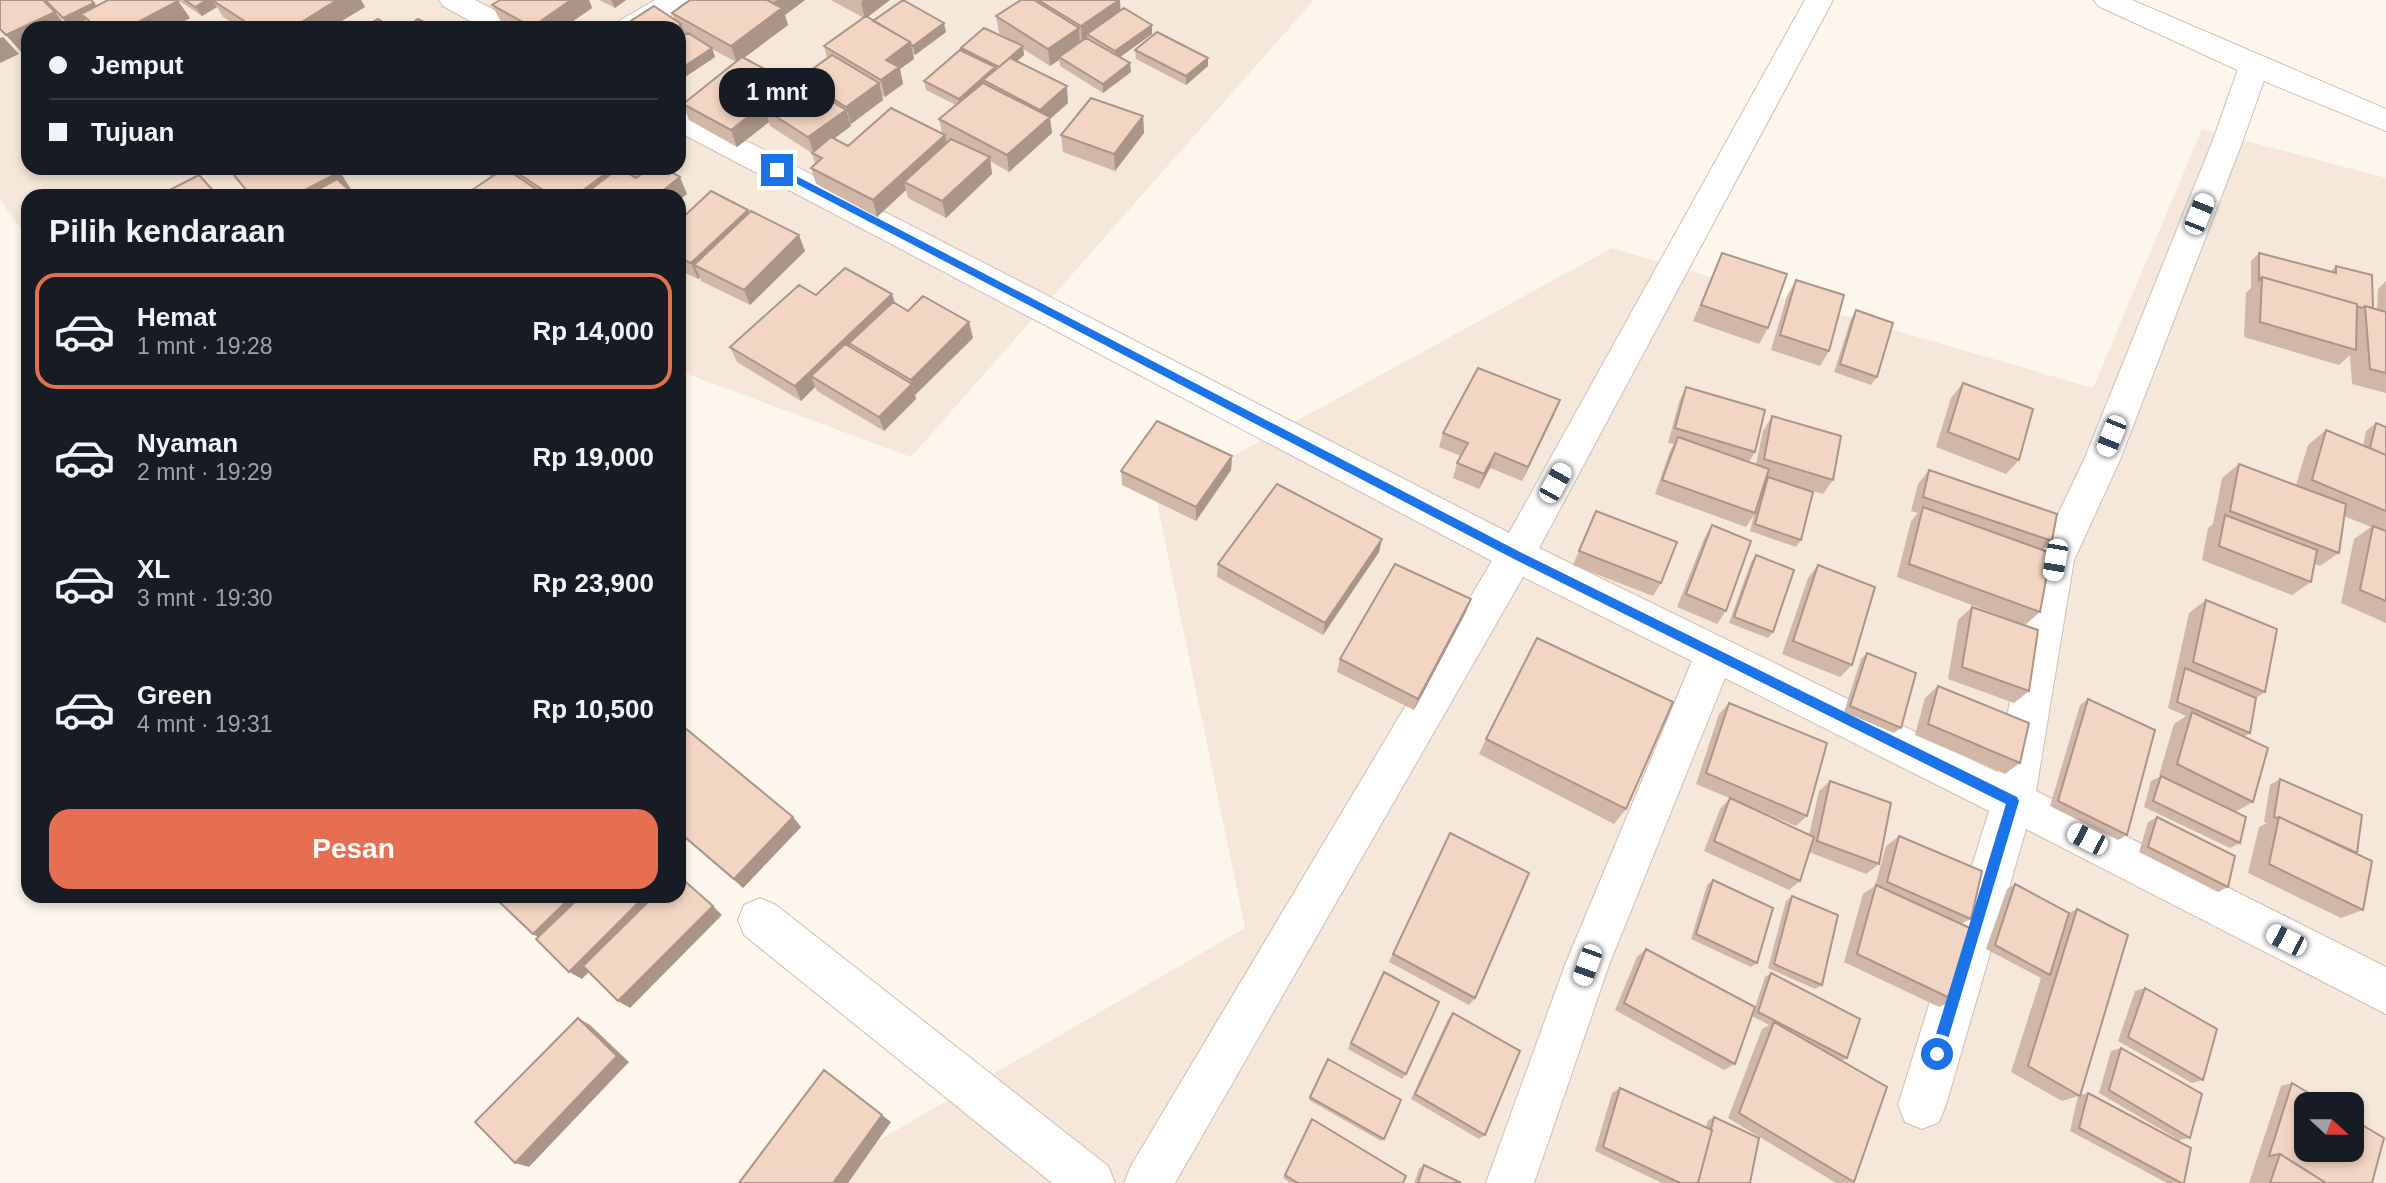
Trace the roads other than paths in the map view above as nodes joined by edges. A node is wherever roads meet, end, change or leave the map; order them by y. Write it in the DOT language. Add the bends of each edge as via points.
graph roads {
  1 [pos="453,0"];
  2 [pos="676,0"];
  3 [pos="1819,0"];
  4 [pos="2108,0"];
  5 [pos="493,21"];
  6 [pos="641,21"];
  7 [pos="2254,66"];
  8 [pos="2386,121"];
  9 [pos="686,123"];
  10 [pos="1516,555"];
  11 [pos="1714,655"];
  12 [pos="2013,801"];
  13 [pos="760,920"];
  14 [pos="2386,991"];
  15 [pos="1922,1105"];
  16 [pos="1091,1183"];
  17 [pos="1148,1183"];
  18 [pos="1510,1183"];
  1 -- 5 [label="street"];
  2 -- 6 [label="street"];
  3 -- 10 [label="street"];
  4 -- 7 [label="street"];
  7 -- 8 [label="street"];
  7 -- 12 [label="street" via="2102,460 2055,560"];
  9 -- 10 [label="street"];
  10 -- 11 [label="street"];
  10 -- 17 [label="street"];
  11 -- 12 [label="street"];
  11 -- 18 [label="street" via="1587,965"];
  12 -- 14 [label="street"];
  12 -- 15 [label="street"];
  13 -- 16 [label="street"];
}
